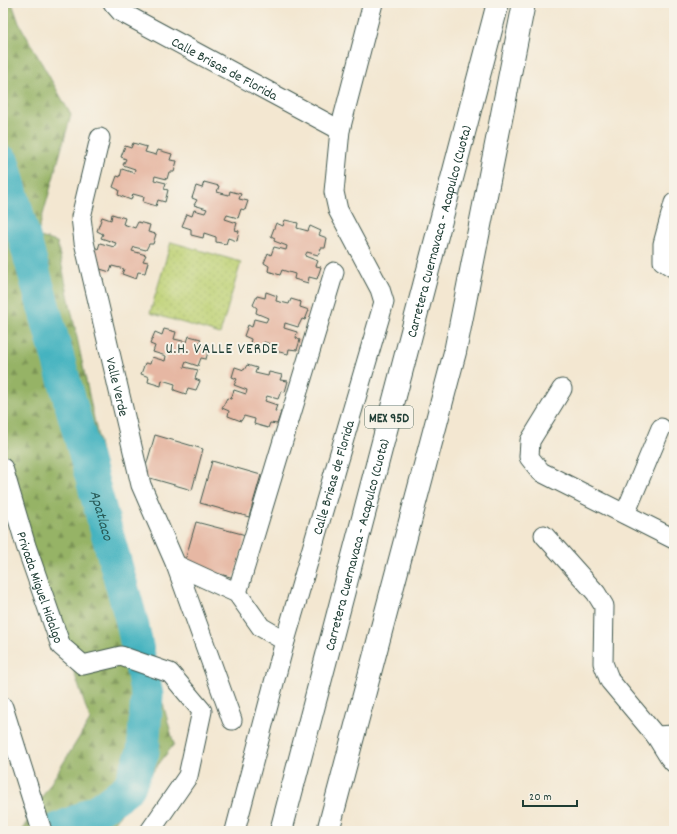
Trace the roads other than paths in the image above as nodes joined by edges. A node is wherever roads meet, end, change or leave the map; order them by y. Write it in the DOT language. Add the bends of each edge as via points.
graph roads {
  1 [pos="114,3"];
  2 [pos="373,3"];
  3 [pos="498,3"];
  4 [pos="524,3"];
  5 [pos="340,130"];
  6 [pos="100,138"];
  7 [pos="674,203"];
  8 [pos="669,265"];
  9 [pos="334,272"];
  10 [pos="562,389"];
  11 [pos="661,428"];
  12 [pos="3,468"];
  13 [pos="625,514"];
  14 [pos="544,535"];
  15 [pos="674,539"];
  16 [pos="176,565"];
  17 [pos="236,593"];
  18 [pos="285,641"];
  19 [pos="3,707"];
  20 [pos="232,720"];
  21 [pos="665,736"];
  22 [pos="674,763"];
  23 [pos="42,831"];
  24 [pos="150,831"];
  25 [pos="235,831"];
  26 [pos="281,831"];
  27 [pos="328,831"];
  1 -- 5 [label="street, Calle Brisas de Florida" via="121,12"];
  2 -- 5 [label="street, Calle Brisas de Florida"];
  3 -- 26 [label="highway, Carretera Cuernavaca - Acapulco (Cuota) / MEX 95D"];
  4 -- 27 [label="highway, MEX 95D" via="455,352"];
  5 -- 18 [label="street, Calle Brisas de Florida" via="334,192 338,210 380,289 384,302"];
  6 -- 16 [label="street, Valle Verde" via="81,217 84,242 141,485"];
  7 -- 8 [label="street" via="663,244"];
  9 -- 17 [label="street"];
  10 -- 13 [label="street" via="530,441 529,457 541,472"];
  11 -- 13 [label="street"];
  12 -- 24 [label="street, Privada Miguel Hidalgo" via="26,546 61,646 83,666 121,656 170,673 202,711 188,776"];
  13 -- 15 [label="street"];
  14 -- 21 [label="street" via="596,593 604,606 603,663 610,681"];
  16 -- 17 [label="street"];
  16 -- 20 [label="street, Valle Verde"];
  17 -- 18 [label="street" via="261,627"];
  18 -- 25 [label="street, Calle Brisas de Florida"];
  19 -- 23 [label="street"];
  21 -- 22 [label="street" via="669,757"];
}
